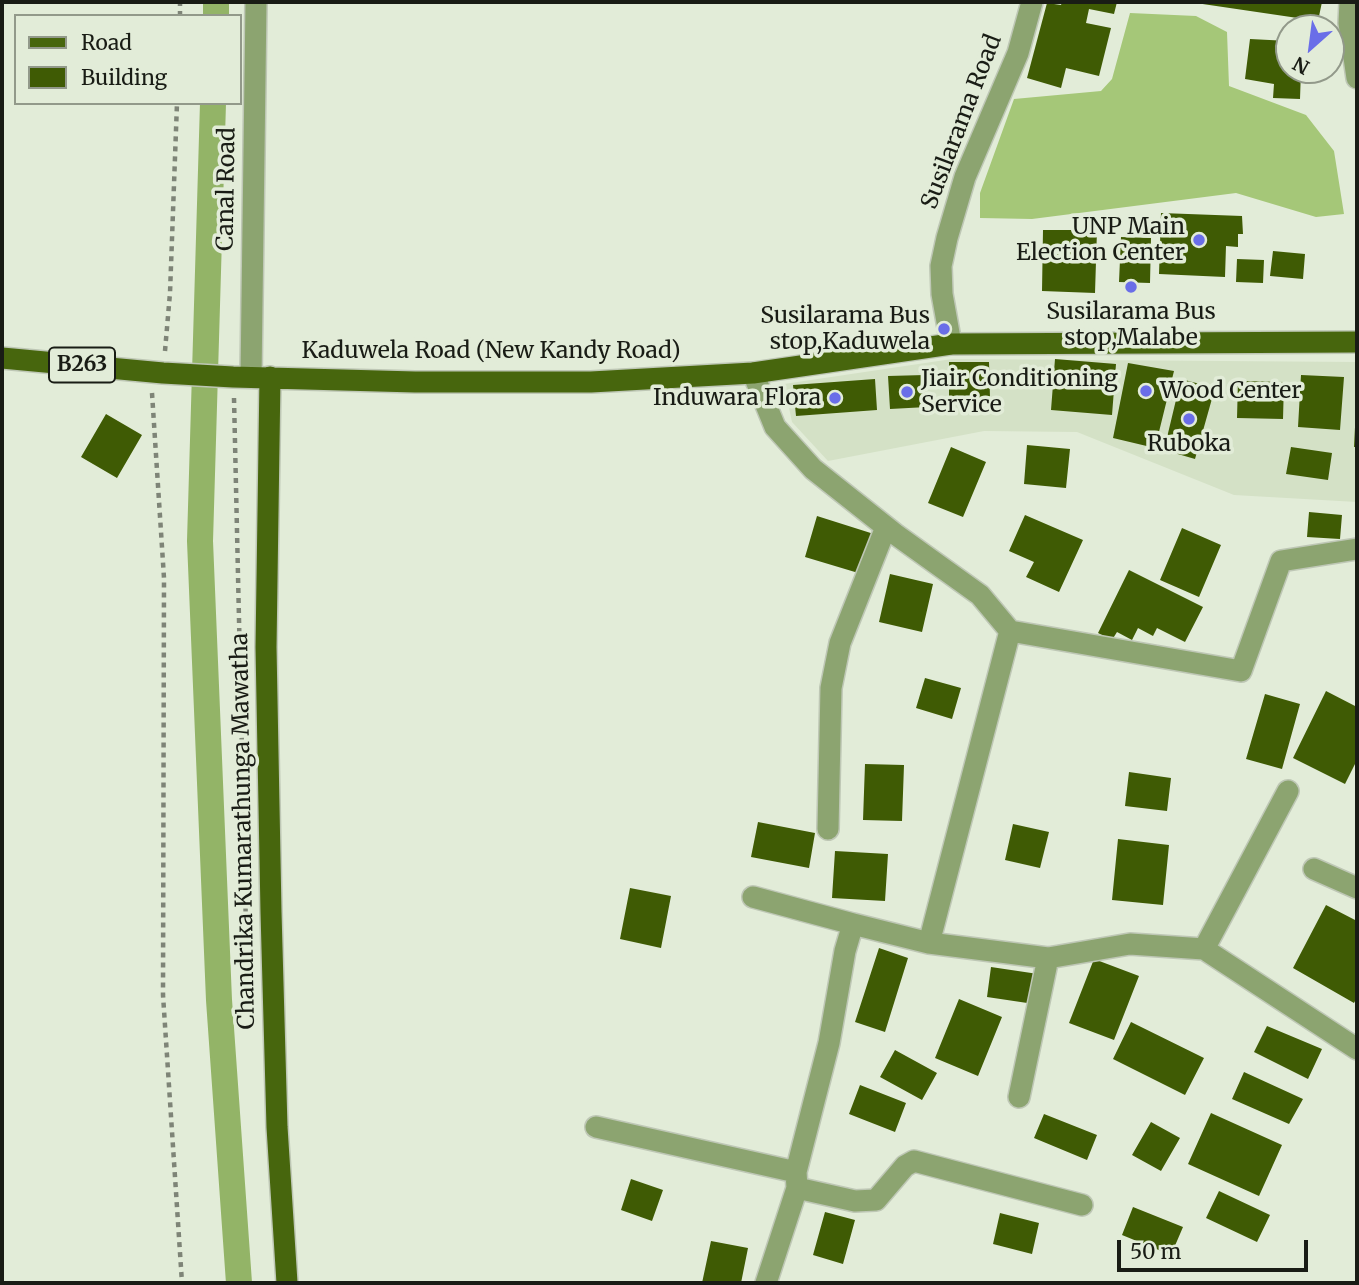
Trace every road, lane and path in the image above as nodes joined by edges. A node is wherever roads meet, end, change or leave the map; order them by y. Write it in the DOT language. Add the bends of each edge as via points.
graph roads {
  1 [pos="256,2"];
  2 [pos="1032,2"];
  3 [pos="1350,2"];
  4 [pos="1357,78"];
  5 [pos="177,105"];
  6 [pos="1357,342"];
  7 [pos="951,344"];
  8 [pos="2,358"];
  9 [pos="157,372"];
  10 [pos="753,373"];
  11 [pos="251,377"];
  12 [pos="886,527"];
  13 [pos="1357,549"];
  14 [pos="1010,631"];
  15 [pos="1289,791"];
  16 [pos="828,829"];
  17 [pos="1314,869"];
  18 [pos="1357,887"];
  19 [pos="754,897"];
  20 [pos="853,924"];
  21 [pos="929,943"];
  22 [pos="1204,949"];
  23 [pos="1048,958"];
  24 [pos="1357,1049"];
  25 [pos="1019,1097"];
  26 [pos="596,1127"];
  27 [pos="796,1180"];
  28 [pos="1082,1205"];
  29 [pos="182,1283"];
  30 [pos="287,1283"];
  31 [pos="766,1283"];
  1 -- 11 [label="street, Canal Road"];
  2 -- 7 [label="street, Susilarama Road" via="1018,53 965,177 947,238 942,294"];
  3 -- 4 [label="street"];
  5 -- 9 [label="path" via="170,293"];
  6 -- 7 [label="main road, Kaduwela Road (New Kandy Road) / B263"];
  7 -- 10 [label="main road, Kaduwela Road (New Kandy Road) / B263"];
  8 -- 9 [label="main road, Kaduwela Road (New Kandy Road) / B263"];
  9 -- 11 [label="main road, Kaduwela Road (New Kandy Road) / B263"];
  9 -- 29 [label="path" via="164,578 163,995"];
  10 -- 11 [label="main road, Kaduwela Road (New Kandy Road) / B263" via="591,382"];
  10 -- 12 [label="street" via="775,427 813,470"];
  11 -- 30 [label="main road, Chandrika Kumarathunga Mawatha" via="267,647 277,1127"];
  12 -- 14 [label="street" via="980,595"];
  12 -- 16 [label="street" via="840,643 831,688"];
  13 -- 14 [label="street" via="1281,561 1241,671"];
  14 -- 21 [label="street"];
  15 -- 22 [label="street"];
  17 -- 18 [label="street"];
  19 -- 20 [label="street"];
  20 -- 21 [label="street"];
  20 -- 27 [label="street"];
  21 -- 23 [label="street"];
  22 -- 23 [label="street" via="1130,944"];
  22 -- 24 [label="street"];
  23 -- 25 [label="street"];
  26 -- 27 [label="street"];
  27 -- 28 [label="street" via="855,1201 876,1200 914,1161"];
  27 -- 31 [label="street"];
}
